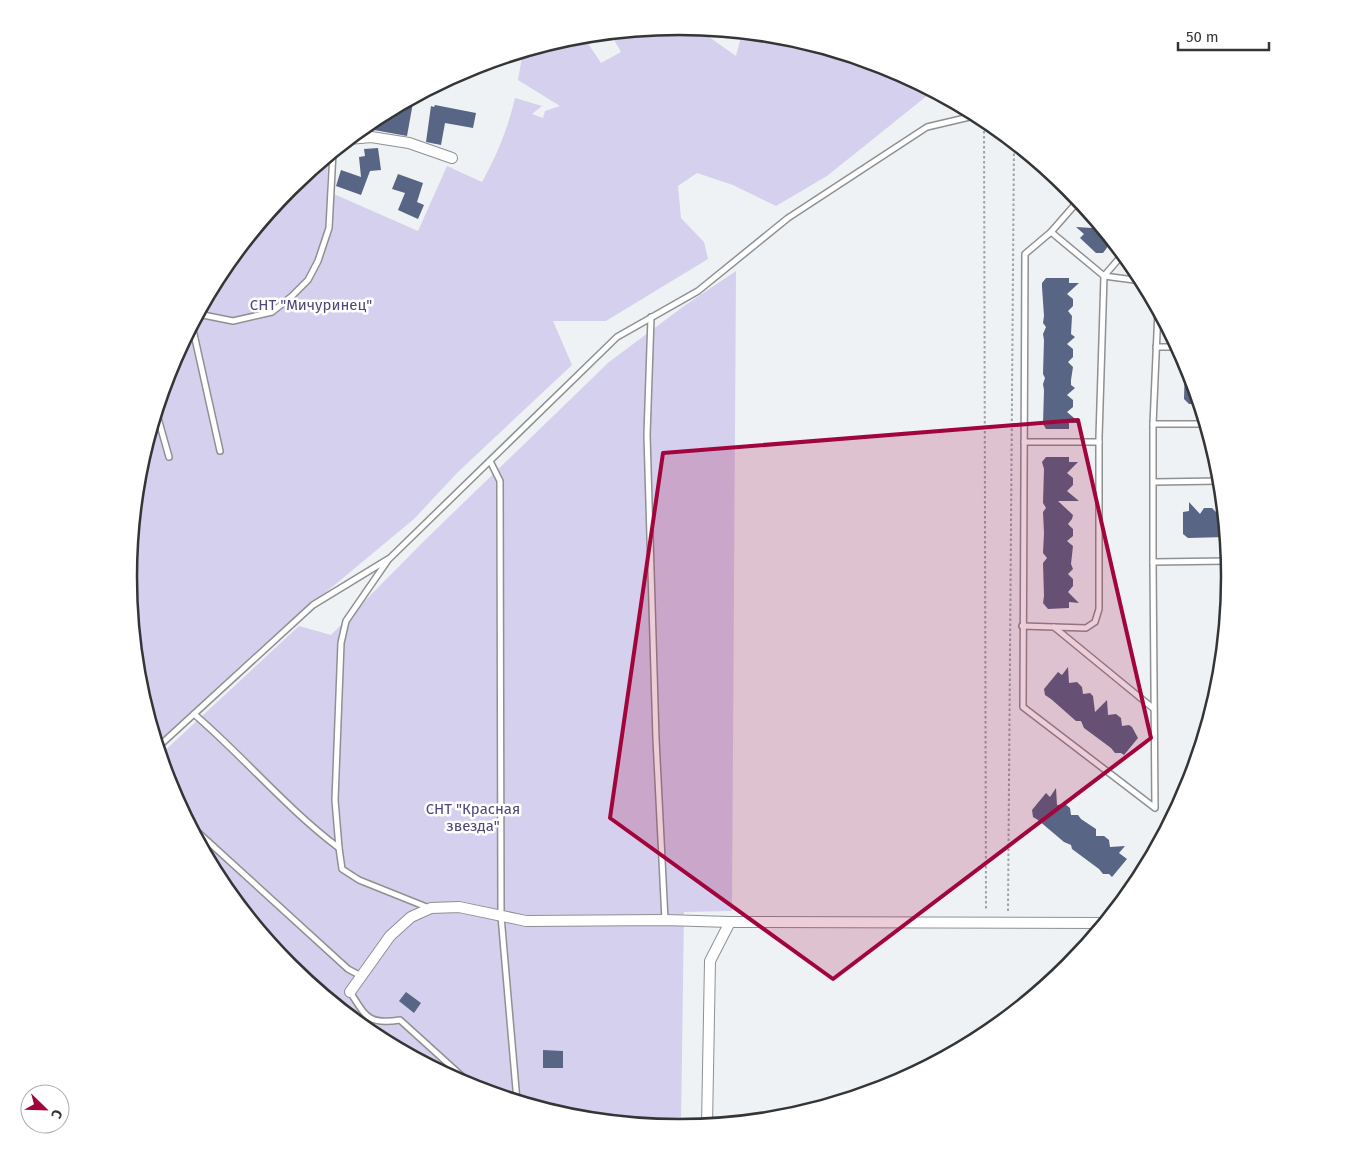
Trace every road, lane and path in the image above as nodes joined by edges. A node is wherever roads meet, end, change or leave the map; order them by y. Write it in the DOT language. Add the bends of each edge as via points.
graph roads {
  1 [pos="966,118"];
  2 [pos="984,129"];
  3 [pos="362,138"];
  4 [pos="1014,151"];
  5 [pos="452,158"];
  6 [pos="333,160"];
  7 [pos="1073,206"];
  8 [pos="1051,232"];
  9 [pos="1118,260"];
  10 [pos="1104,276"];
  11 [pos="1132,279"];
  12 [pos="205,315"];
  13 [pos="651,317"];
  14 [pos="1157,323"];
  15 [pos="194,335"];
  16 [pos="1156,347"];
  17 [pos="1170,347"];
  18 [pos="159,423"];
  19 [pos="1153,424"];
  20 [pos="1199,424"];
  21 [pos="1024,442"];
  22 [pos="1099,442"];
  23 [pos="220,451"];
  24 [pos="169,457"];
  25 [pos="490,461"];
  26 [pos="1154,482"];
  27 [pos="1213,482"];
  28 [pos="390,558"];
  29 [pos="1221,561"];
  30 [pos="1153,562"];
  31 [pos="1022,626"];
  32 [pos="1054,627"];
  33 [pos="1154,709"];
  34 [pos="194,714"];
  35 [pos="163,742"];
  36 [pos="205,838"];
  37 [pos="339,848"];
  38 [pos="431,908"];
  39 [pos="502,916"];
  40 [pos="665,920"];
  41 [pos="730,922"];
  42 [pos="986,923"];
  43 [pos="1008,923"];
  44 [pos="1095,923"];
  45 [pos="361,976"];
  46 [pos="350,992"];
  47 [pos="457,1071"];
  48 [pos="516,1094"];
  49 [pos="706,1118"];
  1 -- 13 [label="lane" via="927,127 788,218 698,291"];
  2 -- 42 [label="path"];
  3 -- 5 [label="street" via="409,143"];
  4 -- 43 [label="path"];
  6 -- 12 [label="lane" via="329,228 308,280 272,312 233,320"];
  7 -- 8 [label="lane"];
  8 -- 10 [label="lane"];
  8 -- 21 [label="lane" via="1025,254"];
  9 -- 10 [label="lane"];
  10 -- 11 [label="lane"];
  10 -- 22 [label="lane"];
  13 -- 25 [label="lane" via="617,337"];
  13 -- 40 [label="lane" via="647,435"];
  14 -- 16 [label="lane"];
  15 -- 23 [label="lane"];
  16 -- 17 [label="lane"];
  16 -- 19 [label="lane"];
  18 -- 24 [label="lane"];
  19 -- 20 [label="lane"];
  19 -- 26 [label="lane"];
  21 -- 22 [label="lane"];
  21 -- 31 [label="lane"];
  22 -- 32 [label="lane" via="1099,609 1095,622 1086,628"];
  25 -- 28 [label="lane"];
  25 -- 39 [label="lane" via="500,480"];
  26 -- 27 [label="lane"];
  26 -- 30 [label="lane"];
  28 -- 34 [label="lane" via="314,604"];
  28 -- 37 [label="lane" via="346,621 341,643 335,800"];
  29 -- 30 [label="lane"];
  30 -- 33 [label="lane"];
  31 -- 32 [label="lane"];
  31 -- 33 [label="lane" via="1023,707 1155,808"];
  32 -- 33 [label="lane"];
  34 -- 35 [label="lane"];
  34 -- 37 [label="lane" via="286,804"];
  36 -- 45 [label="lane" via="348,969"];
  37 -- 38 [label="lane" via="342,869 359,880"];
  38 -- 39 [label="street" via="459,907"];
  38 -- 45 [label="street" via="411,917 390,936"];
  39 -- 40 [label="street" via="526,921"];
  39 -- 48 [label="lane"];
  40 -- 41 [label="street"];
  41 -- 42 [label="street"];
  41 -- 49 [label="street" via="710,962"];
  42 -- 43 [label="street"];
  43 -- 44 [label="street"];
  45 -- 46 [label="street"];
  46 -- 47 [label="lane" via="366,1017 383,1023 400,1020"];
}
